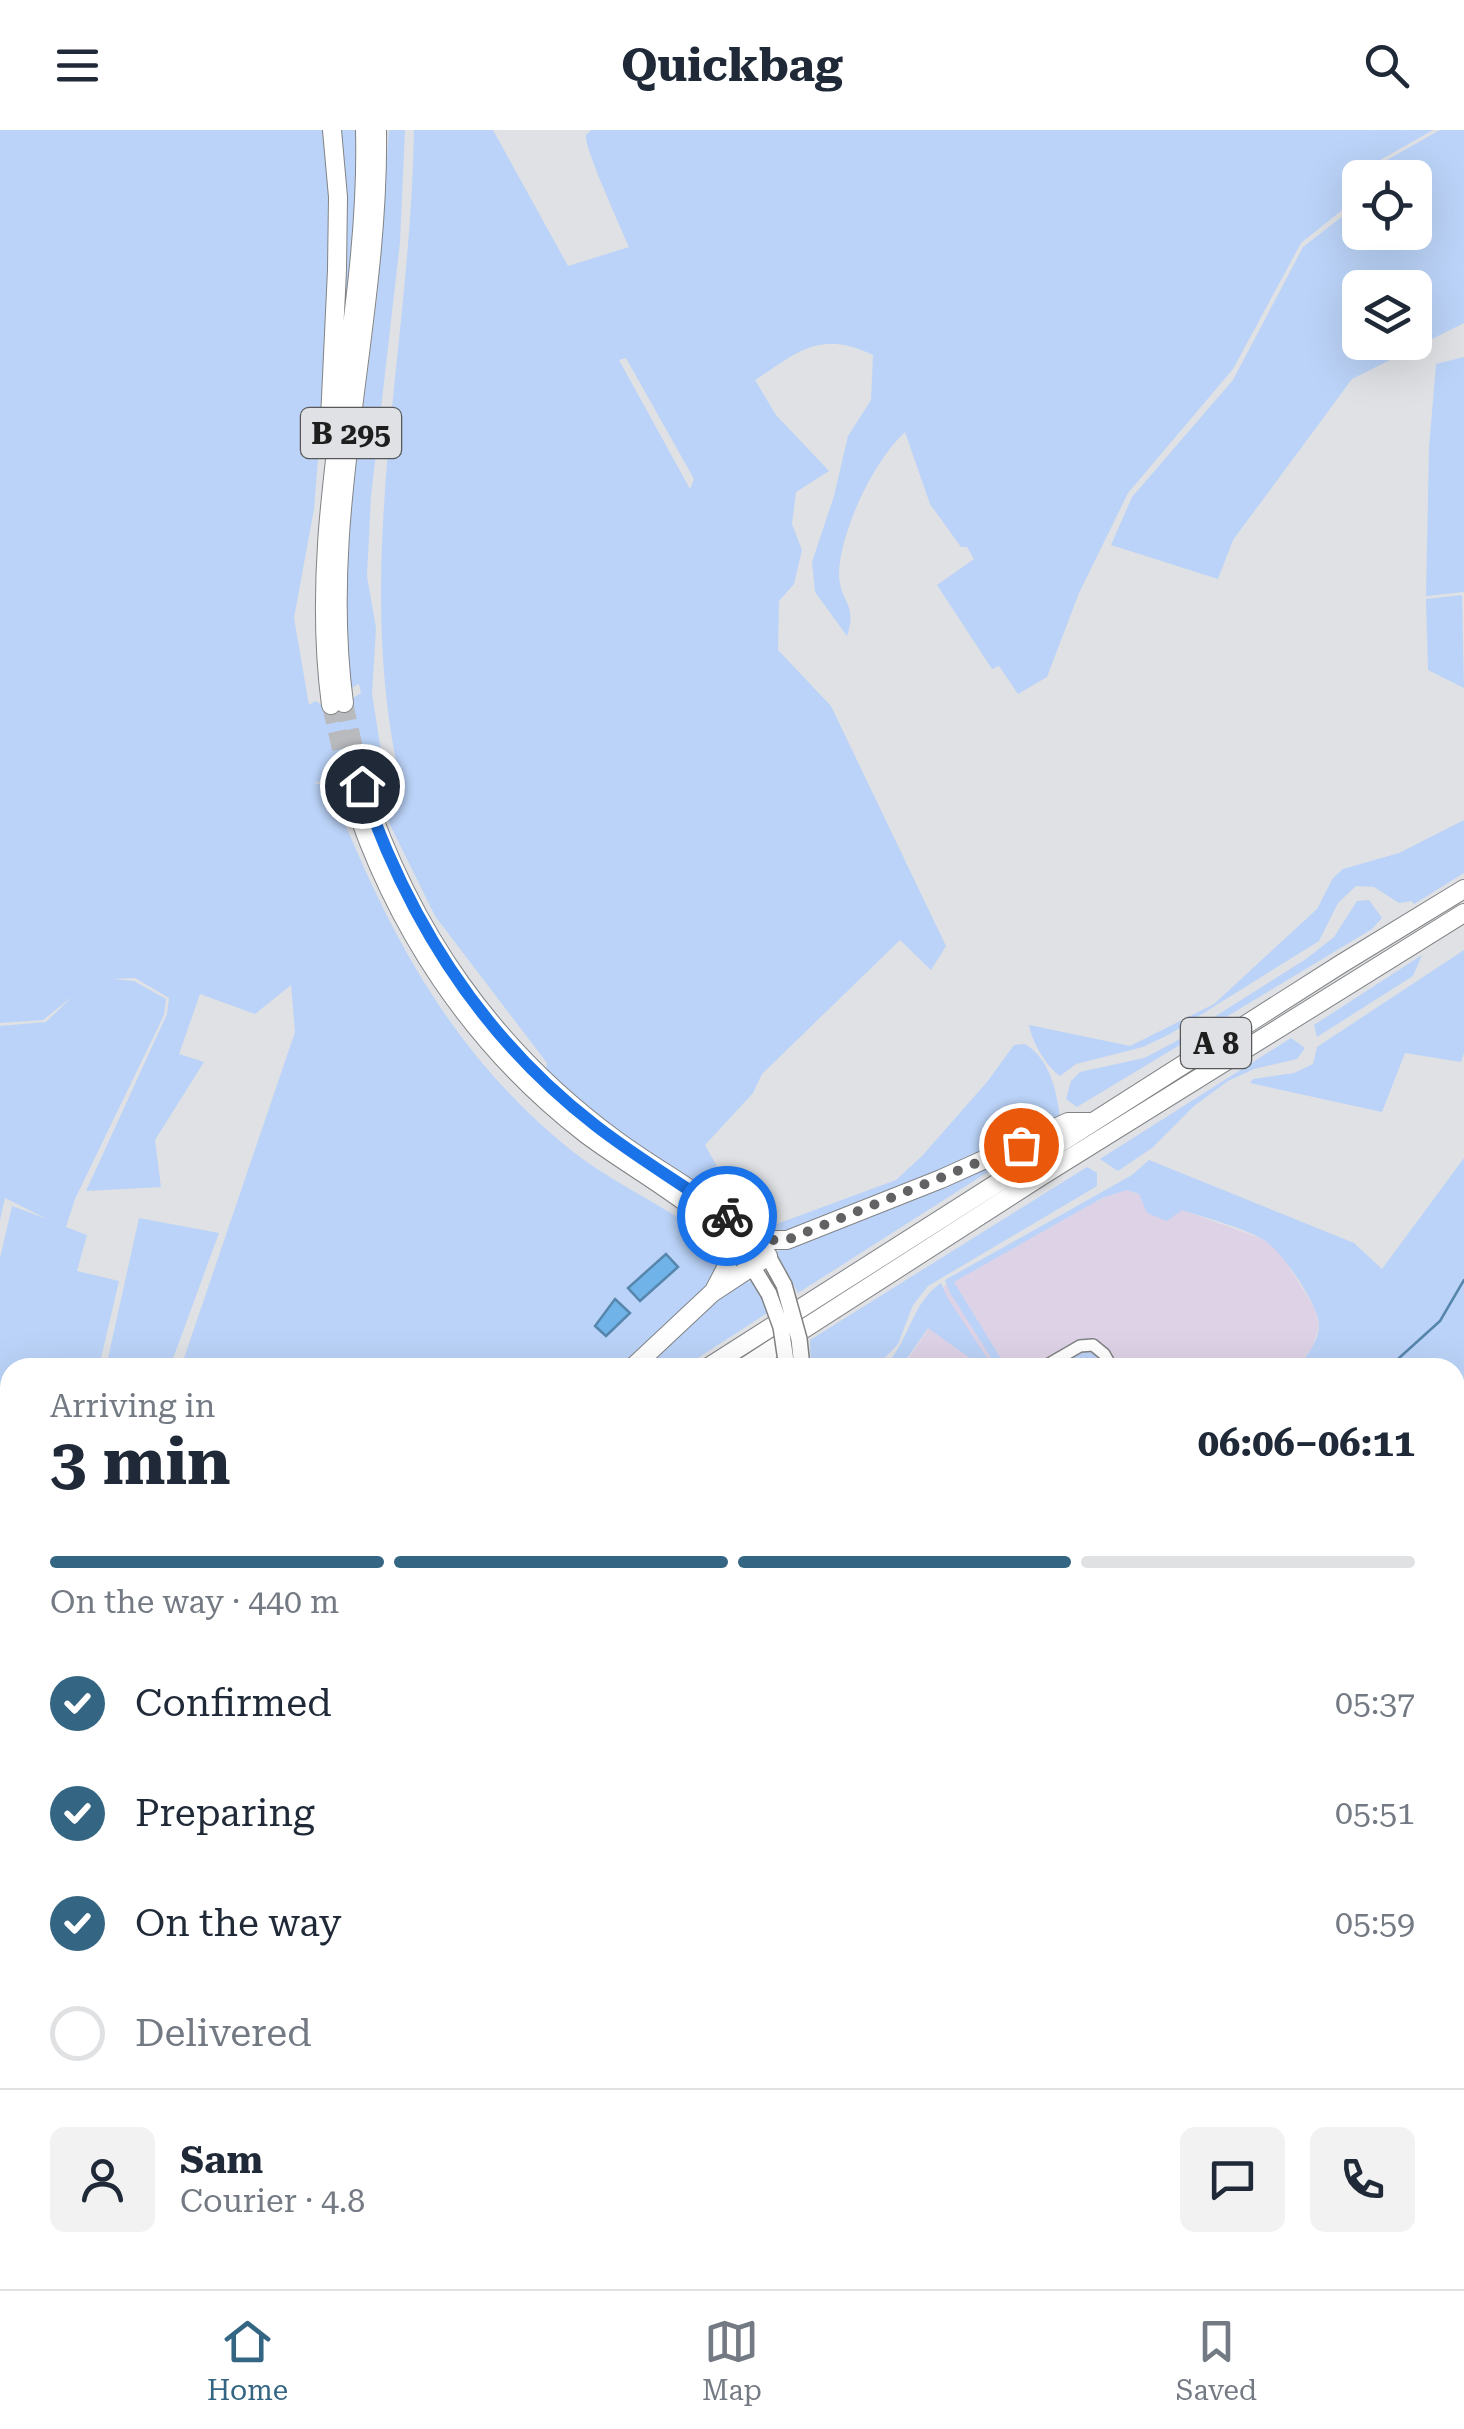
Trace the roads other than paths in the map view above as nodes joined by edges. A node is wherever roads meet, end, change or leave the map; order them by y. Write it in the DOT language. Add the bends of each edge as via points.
graph roads {
  1 [pos="332,130"];
  2 [pos="365,130"];
  3 [pos="377,130"];
  4 [pos="332,476"];
  5 [pos="356,787"];
  6 [pos="1464,890"];
  7 [pos="1464,914"];
  8 [pos="1092,1122"];
  9 [pos="712,1216"];
  10 [pos="751,1236"];
  11 [pos="787,1240"];
  12 [pos="760,1261"];
  13 [pos="712,1293"];
  14 [pos="643,1358"];
  15 [pos="724,1358"];
  16 [pos="759,1358"];
  17 [pos="786,1358"];
  18 [pos="801,1358"];
  19 [pos="1059,1358"];
  20 [pos="1106,1358"];
  1 -- 4 [label="highway" via="338,197 327,452"];
  2 -- 4 [label="highway, B 295" via="360,268"];
  3 -- 4 [label="highway, B 295" via="373,263 338,536 337,704 324,634"];
  5 -- 9 [label="highway" via="414,912 494,1030 581,1114"];
  6 -- 8 [label="highway, A 8"];
  7 -- 16 [label="highway, A 8"];
  8 -- 11 [label="highway" via="1068,1122"];
  8 -- 15 [label="highway, A 8"];
  9 -- 10 [label="highway"];
  9 -- 12 [label="highway"];
  9 -- 13 [label="highway" via="726,1266"];
  10 -- 11 [label="highway"];
  10 -- 12 [label="highway"];
  11 -- 12 [label="highway"];
  12 -- 13 [label="highway"];
  12 -- 17 [label="main road, bridge"];
  12 -- 18 [label="main road, bridge" via="784,1285"];
  13 -- 14 [label="highway"];
  19 -- 20 [label="street" via="1093,1345"];
}
